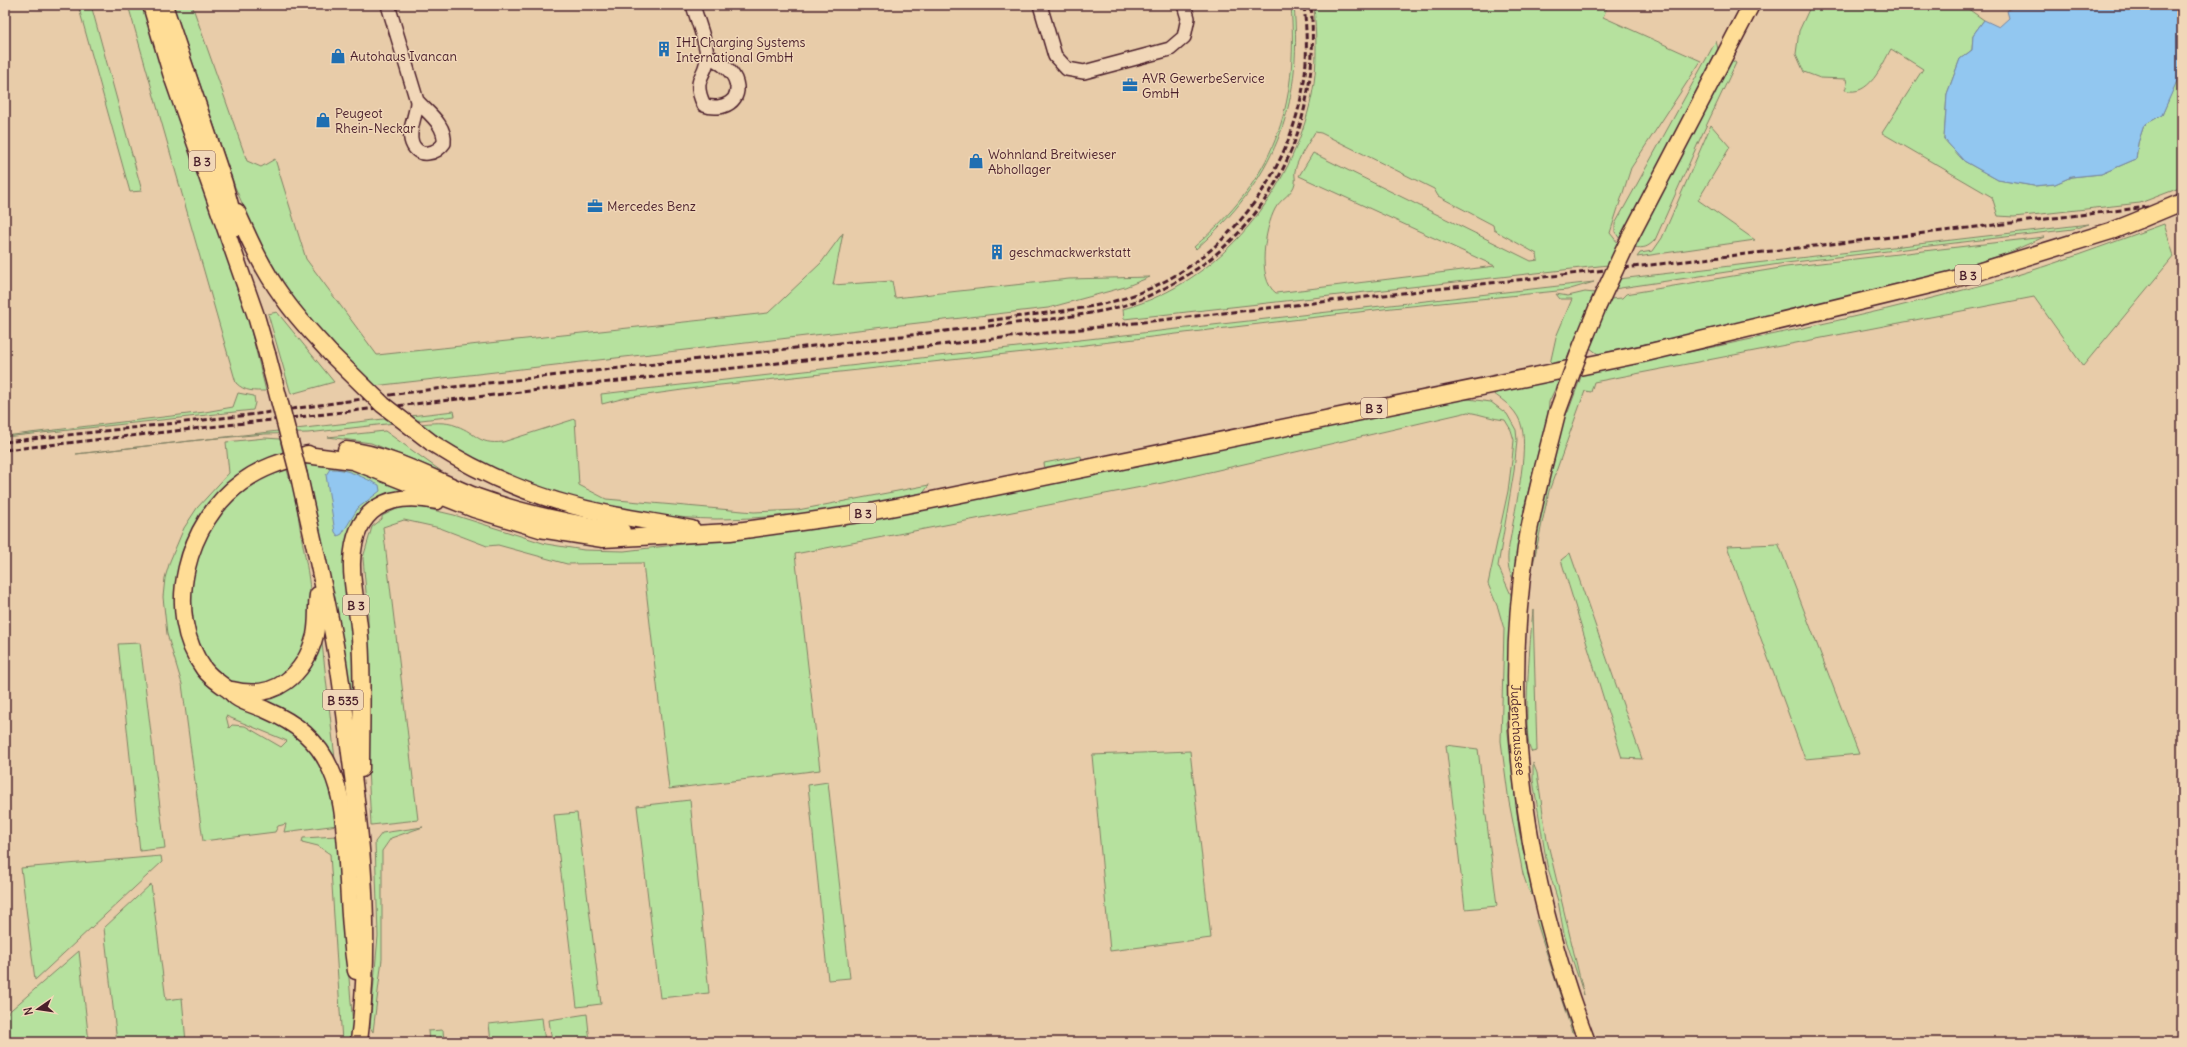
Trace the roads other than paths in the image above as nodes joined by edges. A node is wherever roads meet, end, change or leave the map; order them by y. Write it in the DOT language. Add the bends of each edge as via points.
graph roads {
  1 [pos="151,5"];
  2 [pos="164,5"];
  3 [pos="388,5"];
  4 [pos="693,5"];
  5 [pos="1040,5"];
  6 [pos="1184,5"];
  7 [pos="1751,5"];
  8 [pos="707,55"];
  9 [pos="417,101"];
  10 [pos="224,184"];
  11 [pos="2182,202"];
  12 [pos="256,316"];
  13 [pos="306,455"];
  14 [pos="474,508"];
  15 [pos="715,534"];
  16 [pos="651,536"];
  17 [pos="320,575"];
  18 [pos="227,688"];
  19 [pos="352,826"];
  20 [pos="359,1042"];
  21 [pos="1588,1042"];
  1 -- 12 [label="main road, B 3" via="171,73"];
  2 -- 10 [label="main road, B 3"];
  3 -- 9 [label="street"];
  4 -- 8 [label="street"];
  5 -- 6 [label="street" via="1055,56 1067,69 1084,72 1170,49 1184,37 1188,18"];
  7 -- 21 [label="main road, Judenchaussee, bridge" via="1631,235 1598,306 1557,413 1533,506 1521,590 1517,650 1519,757 1528,826 1543,903"];
  10 -- 12 [label="main road, B 3" via="253,291"];
  10 -- 15 [label="main road, B 3, bridge" via="268,276 296,315 383,405 432,443 473,468 543,496 613,515"];
  11 -- 15 [label="main road, B 3, bridge" via="2114,230 1955,279 1642,354 859,514"];
  12 -- 17 [label="main road, B 3, bridge" via="299,476"];
  13 -- 14 [label="main road, B 3" via="353,461"];
  13 -- 16 [label="main road, B 3" via="334,449 368,454 513,508"];
  13 -- 18 [label="main road, B 3" via="259,470 241,482 211,512 192,546 184,588 188,630 195,653 204,669"];
  14 -- 16 [label="main road, B 3" via="540,529 571,535 602,539"];
  14 -- 19 [label="main road, B 3" via="417,497 398,498 382,504 370,513 361,524 354,542 352,564 360,637 362,791"];
  15 -- 16 [label="main road, B 3"];
  17 -- 18 [label="main road, B 3" via="314,635 300,668 290,679 272,690 258,693"];
  17 -- 19 [label="main road, B 535" via="335,645"];
  18 -- 19 [label="main road, B 535" via="237,698 289,721 314,742 332,771 341,802"];
  19 -- 20 [label="main road, B 535"];
  19 -- 20 [label="main road, B 535" via="365,890 365,986"];
}
